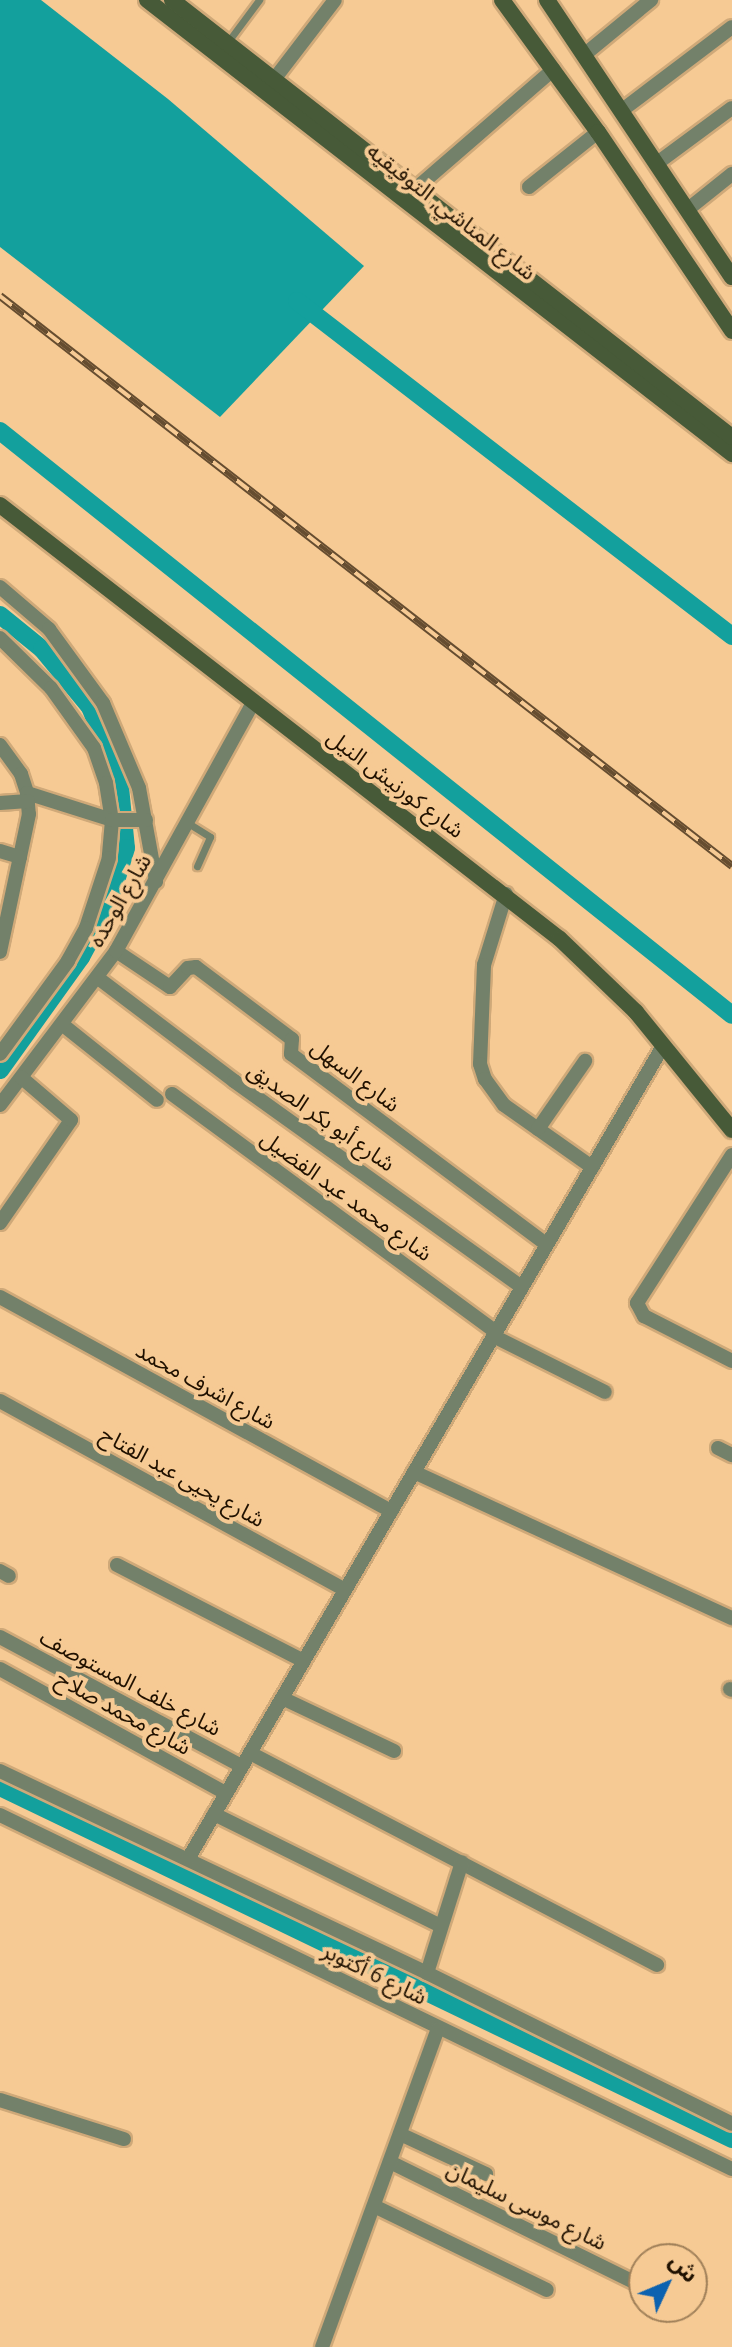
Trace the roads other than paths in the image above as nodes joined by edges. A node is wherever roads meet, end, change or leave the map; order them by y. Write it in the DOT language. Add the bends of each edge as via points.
graph roads {
  1 [pos="147,0"];
  2 [pos="172,0"];
  3 [pos="259,0"];
  4 [pos="335,0"];
  5 [pos="502,0"];
  6 [pos="547,0"];
  7 [pos="651,0"];
  8 [pos="732,27"];
  9 [pos="226,44"];
  10 [pos="584,55"];
  11 [pos="554,69"];
  12 [pos="268,88"];
  13 [pos="732,108"];
  14 [pos="621,111"];
  15 [pos="598,132"];
  16 [pos="656,164"];
  17 [pos="732,174"];
  18 [pos="529,187"];
  19 [pos="413,191"];
  20 [pos="687,210"];
  21 [pos="732,277"];
  22 [pos="732,331"];
  23 [pos="732,437"];
  24 [pos="732,454"];
  25 [pos="0,505"];
  26 [pos="0,587"];
  27 [pos="0,638"];
  28 [pos="253,703"];
  29 [pos="1,747"];
  30 [pos="28,797"];
  31 [pos="0,803"];
  32 [pos="112,820"];
  33 [pos="146,820"];
  34 [pos="188,823"];
  35 [pos="0,851"];
  36 [pos="20,857"];
  37 [pos="197,866"];
  38 [pos="157,882"];
  39 [pos="506,894"];
  40 [pos="4,914"];
  41 [pos="116,951"];
  42 [pos="0,952"];
  43 [pos="98,978"];
  44 [pos="63,1025"];
  45 [pos="663,1046"];
  46 [pos="0,1054"];
  47 [pos="585,1061"];
  48 [pos="22,1078"];
  49 [pos="172,1094"];
  50 [pos="157,1100"];
  51 [pos="0,1105"];
  52 [pos="538,1129"];
  53 [pos="732,1130"];
  54 [pos="732,1155"];
  55 [pos="592,1167"];
  56 [pos="0,1223"];
  57 [pos="547,1245"];
  58 [pos="522,1287"];
  59 [pos="0,1297"];
  60 [pos="495,1334"];
  61 [pos="732,1361"];
  62 [pos="605,1392"];
  63 [pos="0,1401"];
  64 [pos="718,1448"];
  65 [pos="732,1455"];
  66 [pos="414,1472"];
  67 [pos="391,1511"];
  68 [pos="117,1565"];
  69 [pos="345,1590"];
  70 [pos="732,1618"];
  71 [pos="0,1637"];
  72 [pos="304,1661"];
  73 [pos="0,1669"];
  74 [pos="282,1698"];
  75 [pos="394,1751"];
  76 [pos="250,1753"];
  77 [pos="242,1766"];
  78 [pos="0,1771"];
  79 [pos="226,1793"];
  80 [pos="214,1814"];
  81 [pos="0,1815"];
  82 [pos="188,1859"];
  83 [pos="462,1862"];
  84 [pos="441,1926"];
  85 [pos="657,1965"];
  86 [pos="427,1973"];
  87 [pos="438,2029"];
  88 [pos="0,2100"];
  89 [pos="732,2124"];
  90 [pos="400,2134"];
  91 [pos="124,2139"];
  92 [pos="390,2162"];
  93 [pos="732,2169"];
  94 [pos="486,2174"];
  95 [pos="374,2206"];
  96 [pos="628,2279"];
  97 [pos="547,2290"];
  98 [pos="322,2347"];
  1 -- 12 [label="main road, شارع المناشي, التوفيقيه"];
  2 -- 9 [label="main road, شارع المناشي, التوفيقيه"];
  3 -- 9 [label="lane"];
  4 -- 12 [label="street"];
  5 -- 11 [label="main road"];
  6 -- 10 [label="main road"];
  7 -- 10 [label="street"];
  8 -- 14 [label="street"];
  9 -- 12 [label="main road, شارع المناشي, التوفيقيه"];
  10 -- 14 [label="main road"];
  11 -- 15 [label="main road"];
  11 -- 19 [label="street"];
  12 -- 19 [label="main road, شارع المناشي, التوفيقيه"];
  12 -- 24 [label="main road, شارع المناشي, التوفيقيه"];
  13 -- 16 [label="street"];
  14 -- 16 [label="main road"];
  15 -- 18 [label="street"];
  15 -- 22 [label="main road"];
  16 -- 20 [label="main road"];
  17 -- 20 [label="street"];
  19 -- 23 [label="main road, شارع المناشي, التوفيقيه"];
  20 -- 21 [label="main road"];
  25 -- 28 [label="main road, شارع كورنيش النيل"];
  26 -- 33 [label="street" via="49,629 103,703 123,744"];
  27 -- 32 [label="street" via="51,688 94,748"];
  28 -- 34 [label="street, شارع الوحده"];
  28 -- 39 [label="main road, شارع كورنيش النيل"];
  29 -- 30 [label="street" via="21,774"];
  30 -- 31 [label="street"];
  30 -- 32 [label="street"];
  30 -- 36 [label="street"];
  32 -- 33 [label="street"];
  32 -- 46 [label="street" via="109,858 86,928"];
  33 -- 38 [label="street"];
  34 -- 37 [label="lane" via="210,837"];
  34 -- 38 [label="street, شارع الوحده"];
  35 -- 36 [label="street"];
  36 -- 40 [label="street"];
  38 -- 41 [label="street, شارع الوحده"];
  39 -- 45 [label="main road, شارع كورنيش النيل" via="603,977"];
  39 -- 52 [label="street" via="484,965 480,1064 493,1093"];
  40 -- 42 [label="street"];
  41 -- 43 [label="street, شارع الوحده"];
  41 -- 57 [label="street, شارع السهل" via="170,987 188,968 196,967 292,1039 291,1054"];
  43 -- 44 [label="street, شارع الوحده"];
  43 -- 58 [label="street, شارع أبو بكر الصديق"];
  44 -- 48 [label="street, شارع الوحده"];
  44 -- 50 [label="street"];
  45 -- 53 [label="main road, شارع كورنيش النيل"];
  45 -- 55 [label="street"];
  47 -- 52 [label="street"];
  48 -- 51 [label="street, شارع الوحده"];
  48 -- 56 [label="street" via="71,1120"];
  49 -- 60 [label="street, شارع محمد عبد الفضيل"];
  52 -- 55 [label="street"];
  54 -- 61 [label="street" via="637,1303 644,1316"];
  55 -- 57 [label="street"];
  57 -- 58 [label="street"];
  58 -- 60 [label="street"];
  59 -- 67 [label="street, شارع اشرف محمد"];
  60 -- 62 [label="street, شارع محمد عبد الفضيل"];
  60 -- 66 [label="street"];
  63 -- 69 [label="street, شارع يحيى عبد الفتاح"];
  64 -- 65 [label="street"];
  66 -- 67 [label="street"];
  66 -- 70 [label="street"];
  67 -- 69 [label="street"];
  68 -- 72 [label="street"];
  69 -- 72 [label="street"];
  71 -- 77 [label="street, شارع خلف المستوصف"];
  72 -- 74 [label="street"];
  73 -- 79 [label="street, شارع محمد صلاح"];
  74 -- 75 [label="street"];
  74 -- 76 [label="street"];
  76 -- 77 [label="street"];
  76 -- 83 [label="street"];
  77 -- 79 [label="street"];
  78 -- 82 [label="street, شارع 6 أكتوبر"];
  79 -- 80 [label="street"];
  80 -- 82 [label="street"];
  80 -- 84 [label="street"];
  81 -- 87 [label="street, شارع 6 أكتوبر"];
  82 -- 86 [label="street, شارع 6 أكتوبر"];
  83 -- 84 [label="street"];
  83 -- 85 [label="street"];
  84 -- 86 [label="street"];
  86 -- 89 [label="street, شارع 6 أكتوبر"];
  87 -- 90 [label="street"];
  87 -- 93 [label="street, شارع 6 أكتوبر"];
  88 -- 91 [label="street"];
  90 -- 92 [label="street"];
  90 -- 94 [label="street"];
  92 -- 95 [label="street"];
  92 -- 96 [label="street, شارع موسى سليمان"];
  95 -- 97 [label="street"];
  95 -- 98 [label="street"];
}
